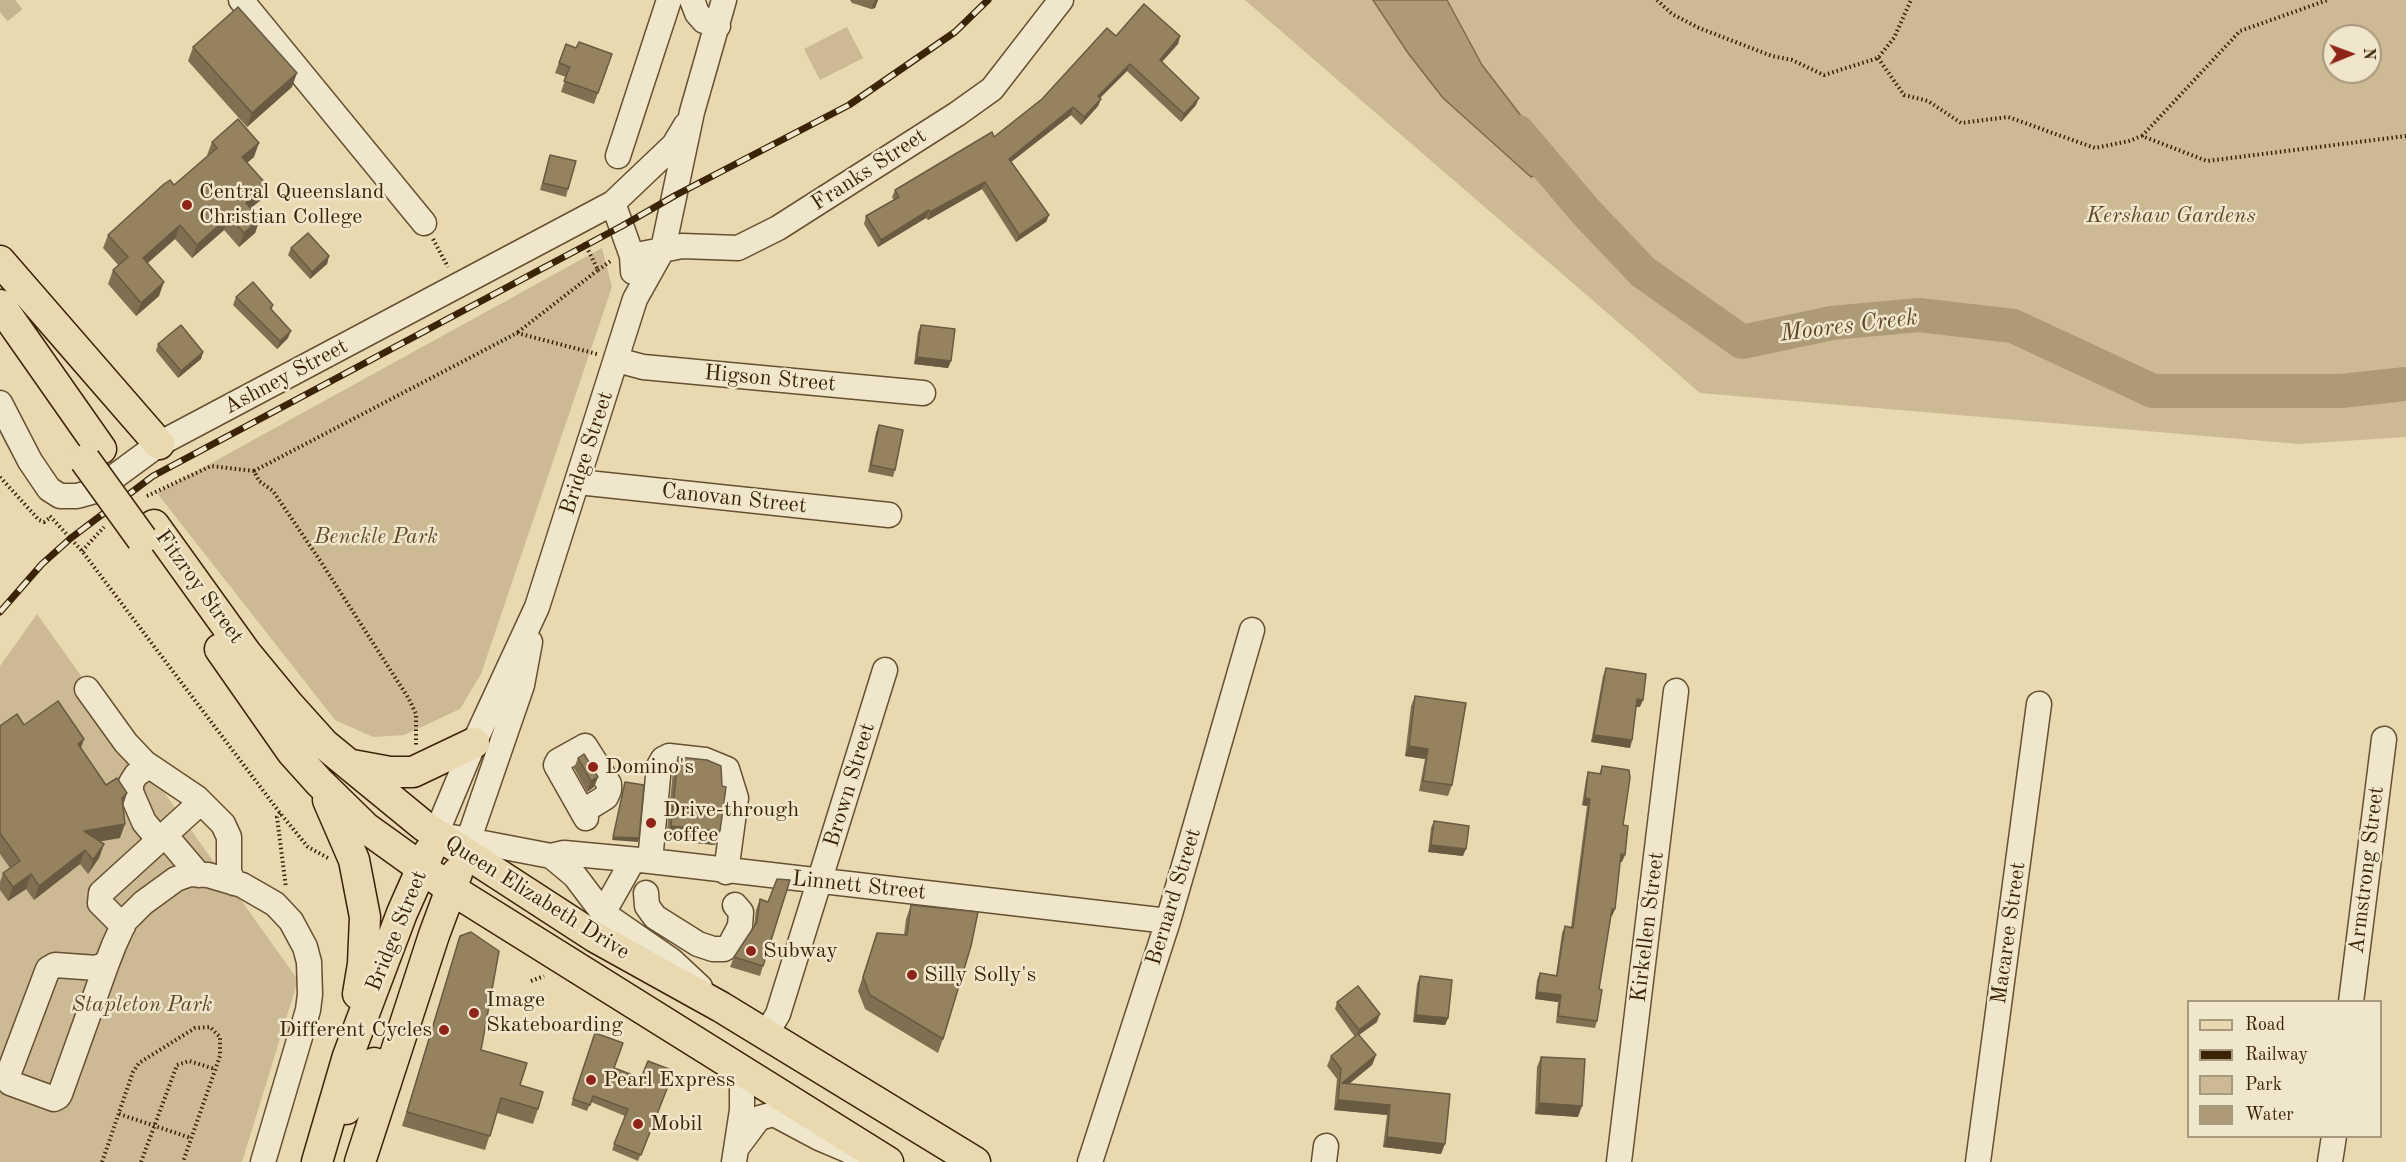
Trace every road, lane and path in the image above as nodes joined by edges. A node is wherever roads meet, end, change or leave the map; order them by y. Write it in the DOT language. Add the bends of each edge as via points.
graph roads {
  1 [pos="241,0"];
  2 [pos="669,0"];
  3 [pos="692,0"];
  4 [pos="724,0"];
  5 [pos="1061,0"];
  6 [pos="1657,0"];
  7 [pos="1911,0"];
  8 [pos="2328,0"];
  9 [pos="718,26"];
  10 [pos="1878,58"];
  11 [pos="692,112"];
  12 [pos="2142,136"];
  13 [pos="2406,136"];
  14 [pos="618,156"];
  15 [pos="613,203"];
  16 [pos="423,223"];
  17 [pos="580,235"];
  18 [pos="663,249"];
  19 [pos="632,256"];
  20 [pos="0,261"];
  21 [pos="450,271"];
  22 [pos="635,299"];
  23 [pos="0,305"];
  24 [pos="517,333"];
  25 [pos="0,338"];
  26 [pos="617,360"];
  27 [pos="923,393"];
  28 [pos="0,403"];
  29 [pos="159,444"];
  30 [pos="93,455"];
  31 [pos="254,471"];
  32 [pos="0,477"];
  33 [pos="578,482"];
  34 [pos="147,496"];
  35 [pos="46,512"];
  36 [pos="890,515"];
  37 [pos="51,517"];
  38 [pos="109,522"];
  39 [pos="148,532"];
  40 [pos="82,550"];
  41 [pos="537,607"];
  42 [pos="1252,630"];
  43 [pos="885,670"];
  44 [pos="87,689"];
  45 [pos="1676,691"];
  46 [pos="2039,704"];
  47 [pos="2384,739"];
  48 [pos="474,743"];
  49 [pos="416,749"];
  50 [pos="349,764"];
  51 [pos="149,765"];
  52 [pos="319,783"];
  53 [pos="201,801"];
  54 [pos="280,813"];
  55 [pos="436,834"];
  56 [pos="162,838"];
  57 [pos="466,846"];
  58 [pos="551,856"];
  59 [pos="331,858"];
  60 [pos="642,861"];
  61 [pos="422,869"];
  62 [pos="726,872"];
  63 [pos="199,874"];
  64 [pos="820,882"];
  65 [pos="234,883"];
  66 [pos="451,889"];
  67 [pos="646,893"];
  68 [pos="735,905"];
  69 [pos="282,911"];
  70 [pos="603,913"];
  71 [pos="1168,921"];
  72 [pos="123,926"];
  73 [pos="108,963"];
  74 [pos="2351,1000"];
  75 [pos="721,1007"];
  76 [pos="765,1035"];
  77 [pos="348,1056"];
  78 [pos="738,1068"];
  79 [pos="215,1069"];
  80 [pos="386,1083"];
  81 [pos="118,1113"];
  82 [pos="154,1125"];
  83 [pos="191,1138"];
  84 [pos="2334,1138"];
  85 [pos="736,1154"];
  86 [pos="102,1162"];
  87 [pos="141,1162"];
  88 [pos="183,1162"];
  89 [pos="263,1162"];
  90 [pos="318,1162"];
  91 [pos="360,1162"];
  92 [pos="877,1162"];
  93 [pos="888,1162"];
  94 [pos="975,1162"];
  95 [pos="1090,1162"];
  96 [pos="1619,1162"];
  97 [pos="1978,1162"];
  98 [pos="2330,1162"];
  1 -- 16 [label="street"];
  2 -- 14 [label="street"];
  3 -- 9 [label="street" via="704,21"];
  4 -- 9 [label="street, Bridge Street"];
  5 -- 18 [label="street, Franks Street" via="992,89 778,228 738,248"];
  6 -- 10 [label="path" via="1672,14 1699,28 1824,75"];
  7 -- 10 [label="path" via="1894,38"];
  8 -- 12 [label="path" via="2240,31"];
  9 -- 11 [label="street, Bridge Street"];
  10 -- 12 [label="path" via="1905,95 1928,101 1961,123 2008,117 2095,148"];
  11 -- 15 [label="street, Bridge Street" via="674,145"];
  11 -- 18 [label="street, Bridge Street"];
  12 -- 13 [label="path" via="2207,161"];
  15 -- 19 [label="street, Bridge Street"];
  15 -- 29 [label="street, Ashney Street"];
  16 -- 21 [label="path"];
  17 -- 24 [label="path" via="598,270"];
  18 -- 19 [label="street, Franks Street"];
  18 -- 22 [label="street, Bridge Street"];
  19 -- 22 [label="street, Bridge Street"];
  20 -- 29 [label="main road"];
  22 -- 26 [label="street, Bridge Street"];
  23 -- 30 [label="main road, Fitzroy Street"];
  24 -- 26 [label="path"];
  24 -- 31 [label="path"];
  25 -- 30 [label="main road, Fitzroy Street"];
  26 -- 27 [label="street, Higson Street" via="643,367"];
  26 -- 33 [label="street, Bridge Street"];
  28 -- 29 [label="street, Ashney Street" via="30,461 49,489 60,496 95,491"];
  30 -- 39 [label="main road, Fitzroy Street, bridge"];
  31 -- 34 [label="path" via="211,466"];
  31 -- 49 [label="path" via="259,481 273,491 409,699 416,714"];
  32 -- 37 [label="path" via="39,520 44,522"];
  33 -- 36 [label="street, Canovan Street"];
  33 -- 41 [label="street, Bridge Street"];
  35 -- 37 [label="path"];
  37 -- 40 [label="path"];
  38 -- 40 [label="path"];
  39 -- 50 [label="main road, Fitzroy Street" via="324,744"];
  39 -- 52 [label="main road, Fitzroy Street" via="266,716"];
  40 -- 54 [label="path"];
  41 -- 48 [label="street, Bridge Street"];
  41 -- 57 [label="street, Bridge Street" via="522,685"];
  42 -- 71 [label="street, Bernard Street"];
  43 -- 64 [label="street, Brown Street"];
  44 -- 51 [label="street" via="126,743"];
  45 -- 96 [label="street, Kirkellen Street"];
  46 -- 97 [label="street, Macaree Street"];
  47 -- 74 [label="street, Armstrong Street"];
  48 -- 50 [label="main road" via="413,772"];
  48 -- 55 [label="street, Bridge Street"];
  50 -- 55 [label="main road, Fitzroy Street"];
  51 -- 53 [label="street"];
  51 -- 56 [label="street" via="136,775 131,792 144,822"];
  52 -- 61 [label="main road, Fitzroy Street" via="366,828"];
  52 -- 77 [label="main road" via="354,860 365,917 363,964"];
  53 -- 56 [label="street"];
  53 -- 65 [label="street" via="213,811 229,837 229,873"];
  54 -- 59 [label="path" via="308,847"];
  54 -- 69 [label="path" via="277,817 288,902"];
  55 -- 57 [label="main road, Queen Elizabeth Drive"];
  55 -- 61 [label="main road, Bridge Street"];
  56 -- 63 [label="street"];
  56 -- 72 [label="street" via="99,897 100,903"];
  57 -- 58 [label="street, Queen Elizabeth Drive"];
  57 -- 66 [label="main road, Bridge Street"];
  57 -- 75 [label="main road, Queen Elizabeth Drive" via="595,937"];
  58 -- 60 [label="street, Linnett Street" via="564,853"];
  58 -- 70 [label="street, Queen Elizabeth Drive" via="575,876"];
  60 -- 62 [label="street, Linnett Street"];
  60 -- 62 [label="street" via="663,759 669,756 705,760 727,769 736,798"];
  60 -- 70 [label="street"];
  61 -- 66 [label="main road, Queen Elizabeth Drive"];
  61 -- 77 [label="main road, Bridge Street"];
  62 -- 64 [label="street, Linnett Street"];
  63 -- 65 [label="street"];
  63 -- 72 [label="street" via="176,879 163,887 142,903"];
  64 -- 71 [label="street, Linnett Street"];
  64 -- 76 [label="street, Brown Street" via="778,1014"];
  65 -- 69 [label="street" via="266,897"];
  66 -- 78 [label="main road, Queen Elizabeth Drive"];
  66 -- 80 [label="main road, Bridge Street"];
  67 -- 68 [label="street" via="647,906 655,917 713,949 730,945 740,926 741,912"];
  69 -- 89 [label="street" via="305,947 310,994"];
  70 -- 75 [label="street, Queen Elizabeth Drive" via="671,960"];
  71 -- 95 [label="street, Bernard Street"];
  72 -- 73 [label="street"];
  73 -- 73 [label="street" via="58,1097 54,1099 10,1083 8,1075 48,969 55,965 97,968"];
  75 -- 76 [label="main road, Queen Elizabeth Drive"];
  76 -- 94 [label="main road, Queen Elizabeth Drive"];
  77 -- 90 [label="main road, Bridge Street"];
  78 -- 85 [label="street" via="743,1099"];
  78 -- 93 [label="main road, Queen Elizabeth Drive"];
  79 -- 81 [label="path" via="222,1044 220,1037 210,1027 195,1028 139,1063"];
  79 -- 82 [label="path" via="189,1061 177,1065"];
  79 -- 83 [label="path"];
  80 -- 90 [label="main road" via="379,1065 368,1067"];
  80 -- 91 [label="main road, Bridge Street"];
  81 -- 82 [label="path"];
  81 -- 86 [label="path"];
  82 -- 83 [label="path"];
  82 -- 87 [label="path"];
  83 -- 88 [label="path"];
  84 -- 98 [label="street"];
  85 -- 92 [label="street" via="759,1118 774,1114"];
}
